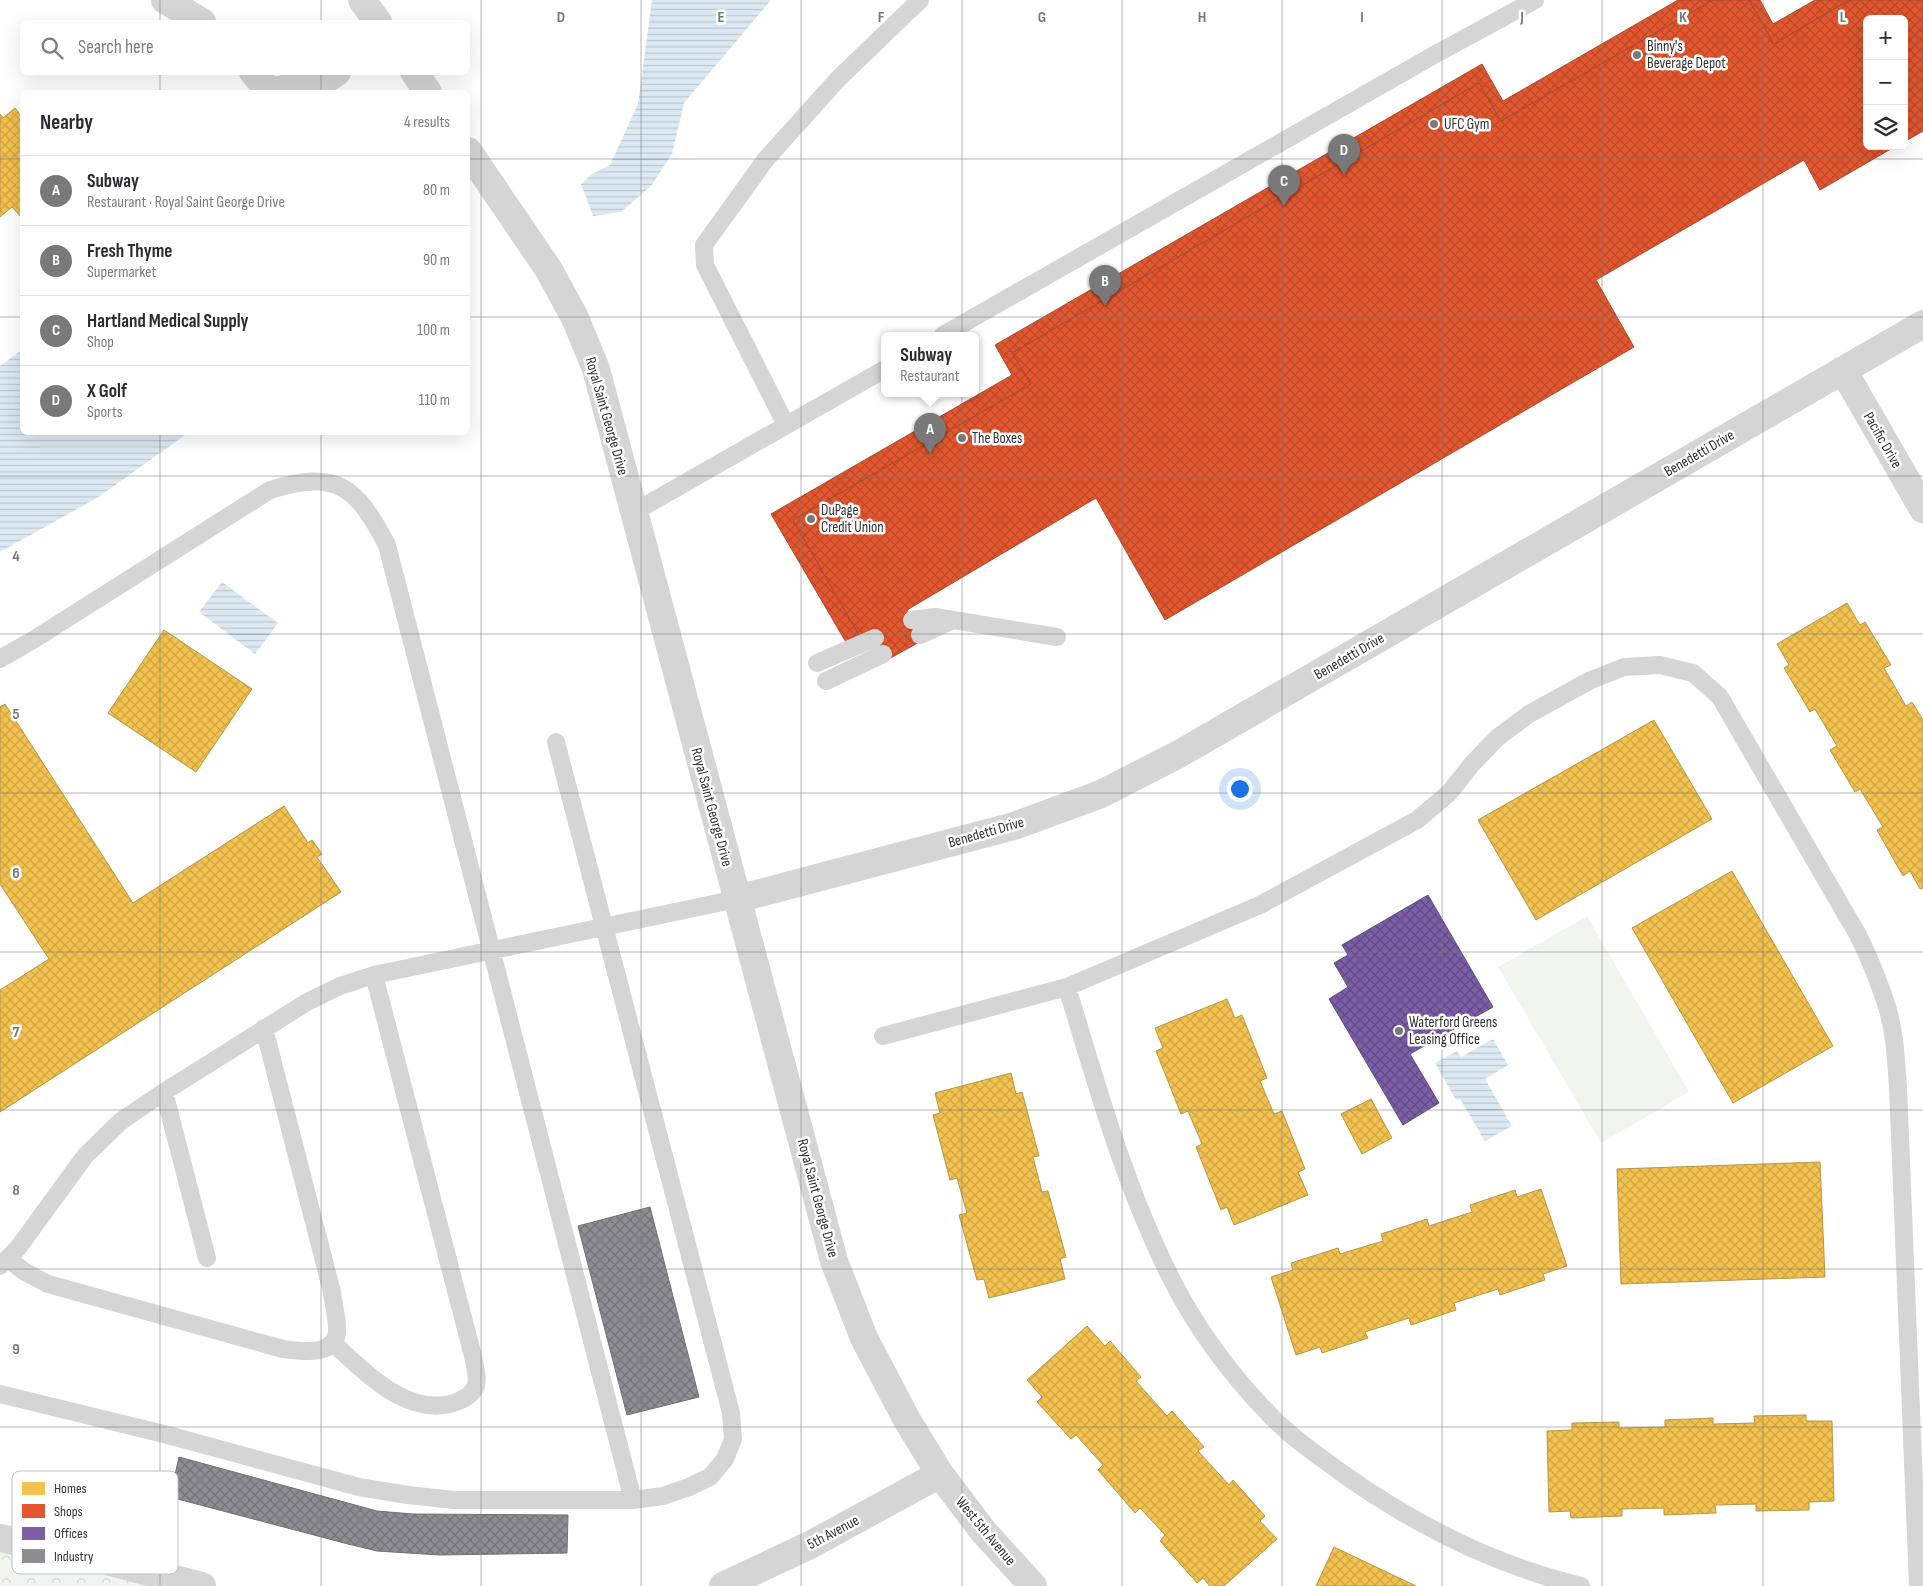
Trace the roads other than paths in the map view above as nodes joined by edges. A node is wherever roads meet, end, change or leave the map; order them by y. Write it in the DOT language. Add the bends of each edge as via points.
graph roads {
  1 [pos="165,0"];
  2 [pos="362,0"];
  3 [pos="920,0"];
  4 [pos="1535,0"];
  5 [pos="199,20"];
  6 [pos="377,20"];
  7 [pos="256,75"];
  8 [pos="332,75"];
  9 [pos="269,90"];
  10 [pos="278,90"];
  11 [pos="470,154"];
  12 [pos="1923,324"];
  13 [pos="948,332"];
  14 [pos="881,370"];
  15 [pos="1843,370"];
  16 [pos="786,426"];
  17 [pos="1923,509"];
  18 [pos="634,512"];
  19 [pos="916,627"];
  20 [pos="1057,637"];
  21 [pos="875,638"];
  22 [pos="884,654"];
  23 [pos="0,659"];
  24 [pos="818,663"];
  25 [pos="826,681"];
  26 [pos="556,742"];
  27 [pos="737,899"];
  28 [pos="604,926"];
  29 [pos="491,950"];
  30 [pos="374,975"];
  31 [pos="1067,987"];
  32 [pos="264,1028"];
  33 [pos="884,1036"];
  34 [pos="164,1092"];
  35 [pos="207,1258"];
  36 [pos="4,1263"];
  37 [pos="333,1342"];
  38 [pos="0,1394"];
  39 [pos="940,1474"];
  40 [pos="633,1500"];
  41 [pos="156,1574"];
  42 [pos="202,1586"];
  43 [pos="723,1586"];
  44 [pos="1033,1586"];
  45 [pos="1581,1586"];
  46 [pos="1918,1586"];
  1 -- 5 [label="street"];
  2 -- 6 [label="street"];
  3 -- 16 [label="lane" via="838,79 766,159 704,245 704,265"];
  4 -- 13 [label="lane"];
  7 -- 9 [label="street"];
  8 -- 10 [label="street"];
  11 -- 18 [label="street, Royal Saint George Drive" via="549,270 575,318 596,369"];
  12 -- 15 [label="street, Benedetti Drive"];
  14 -- 16 [label="lane"];
  15 -- 17 [label="street, Pacific Drive"];
  15 -- 27 [label="street, Benedetti Drive" via="1188,749 1101,794 1014,826"];
  16 -- 18 [label="lane"];
  18 -- 27 [label="street, Royal Saint George Drive"];
  19 -- 20 [label="lane" via="953,620"];
  21 -- 24 [label="lane"];
  22 -- 25 [label="lane"];
  23 -- 29 [label="lane" via="270,490 294,483 319,481 342,487 360,500 387,545"];
  26 -- 28 [label="lane"];
  27 -- 28 [label="lane"];
  27 -- 39 [label="street, Royal Saint George Drive" via="834,1261 864,1338"];
  28 -- 29 [label="lane"];
  28 -- 40 [label="lane" via="731,1413 733,1439 725,1459 710,1477 663,1496"];
  29 -- 30 [label="lane"];
  29 -- 40 [label="lane"];
  30 -- 32 [label="lane" via="340,986"];
  30 -- 37 [label="lane" via="473,1356 477,1377 475,1388 470,1396 454,1403 416,1402 383,1387"];
  31 -- 33 [label="lane"];
  31 -- 45 [label="lane" via="1136,1200 1172,1281 1211,1346 1271,1416 1308,1449 1398,1511 1497,1560"];
  31 -- 46 [label="lane" via="1260,905 1418,820 1449,793 1497,738 1530,714 1591,680 1624,667 1660,664 1693,673 1720,697 1854,926 1876,974 1888,1012 1898,1087"];
  32 -- 34 [label="lane"];
  32 -- 37 [label="lane" via="332,1292 337,1333"];
  34 -- 35 [label="lane"];
  34 -- 36 [label="lane" via="121,1122 85,1156"];
  36 -- 37 [label="lane" via="48,1284 283,1349 310,1351 324,1349"];
  38 -- 40 [label="lane" via="359,1487 454,1500"];
  39 -- 43 [label="street, 5th Avenue" via="812,1544"];
  39 -- 44 [label="street, West 5th Avenue" via="983,1531"];
  41 -- 42 [label="street"];
}
